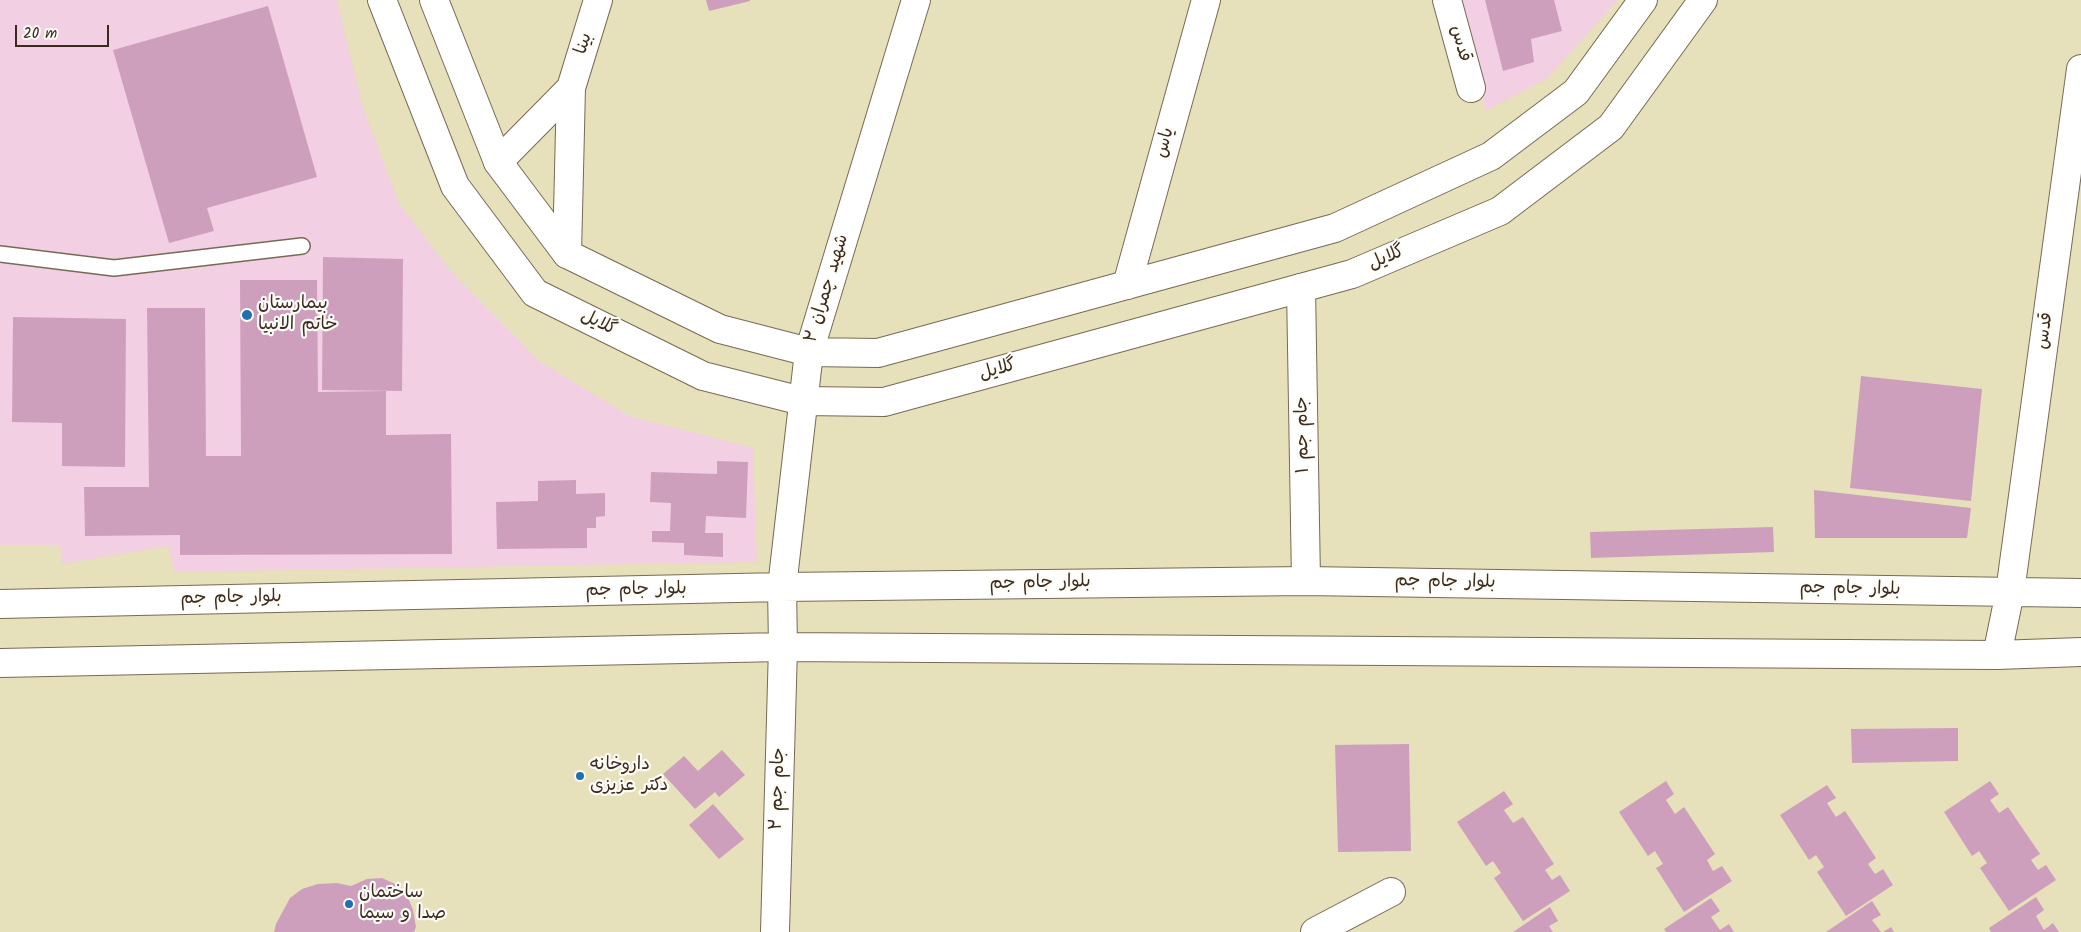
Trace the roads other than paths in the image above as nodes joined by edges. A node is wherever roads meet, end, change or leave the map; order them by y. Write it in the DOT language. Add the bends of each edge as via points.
graph roads {
  1 [pos="382,0"];
  2 [pos="434,0"];
  3 [pos="598,0"];
  4 [pos="916,0"];
  5 [pos="1206,0"];
  6 [pos="1447,0"];
  7 [pos="1643,0"];
  8 [pos="1703,0"];
  9 [pos="2081,69"];
  10 [pos="571,88"];
  11 [pos="1471,88"];
  12 [pos="2078,109"];
  13 [pos="498,162"];
  14 [pos="302,246"];
  15 [pos="0,254"];
  16 [pos="567,254"];
  17 [pos="1127,285"];
  18 [pos="1302,288"];
  19 [pos="808,352"];
  20 [pos="802,401"];
  21 [pos="1306,581"];
  22 [pos="782,587"];
  23 [pos="2010,592"];
  24 [pos="2081,593"];
  25 [pos="0,604"];
  26 [pos="783,647"];
  27 [pos="2081,652"];
  28 [pos="1997,655"];
  29 [pos="0,663"];
  30 [pos="1391,892"];
  31 [pos="775,932"];
  32 [pos="1316,932"];
  1 -- 20 [label="street, گلایل" via="455,186 535,293 703,376"];
  2 -- 13 [label="street"];
  3 -- 10 [label="street, بینا"];
  4 -- 19 [label="street, شهید چمران ۲"];
  5 -- 17 [label="street, یاس"];
  6 -- 11 [label="street, قدس"];
  7 -- 17 [label="street" via="1576,92 1491,156 1335,228"];
  8 -- 18 [label="street, گلایل" via="1611,127 1500,210 1352,274"];
  9 -- 12 [label="street, قدس"];
  10 -- 13 [label="street"];
  10 -- 16 [label="street"];
  12 -- 23 [label="street, قدس"];
  13 -- 16 [label="street"];
  14 -- 15 [label="lane" via="114,268"];
  16 -- 19 [label="street" via="720,330"];
  17 -- 19 [label="street" via="878,353"];
  18 -- 20 [label="street, گلایل" via="884,402"];
  18 -- 21 [label="street, جام جم ۱"];
  19 -- 20 [label="street, شهید چمران ۲"];
  20 -- 22 [label="street, شهید چمران ۲"];
  21 -- 22 [label="street, بلوار جام جم"];
  21 -- 23 [label="street, بلوار جام جم"];
  22 -- 25 [label="street, بلوار جام جم"];
  22 -- 26 [label="street, جام جم ۲"];
  23 -- 24 [label="street, بلوار جام جم"];
  23 -- 28 [label="street, قدس"];
  26 -- 28 [label="street"];
  26 -- 29 [label="street"];
  26 -- 31 [label="street, جام جم ۲"];
  27 -- 28 [label="street"];
  30 -- 32 [label="street"];
}
